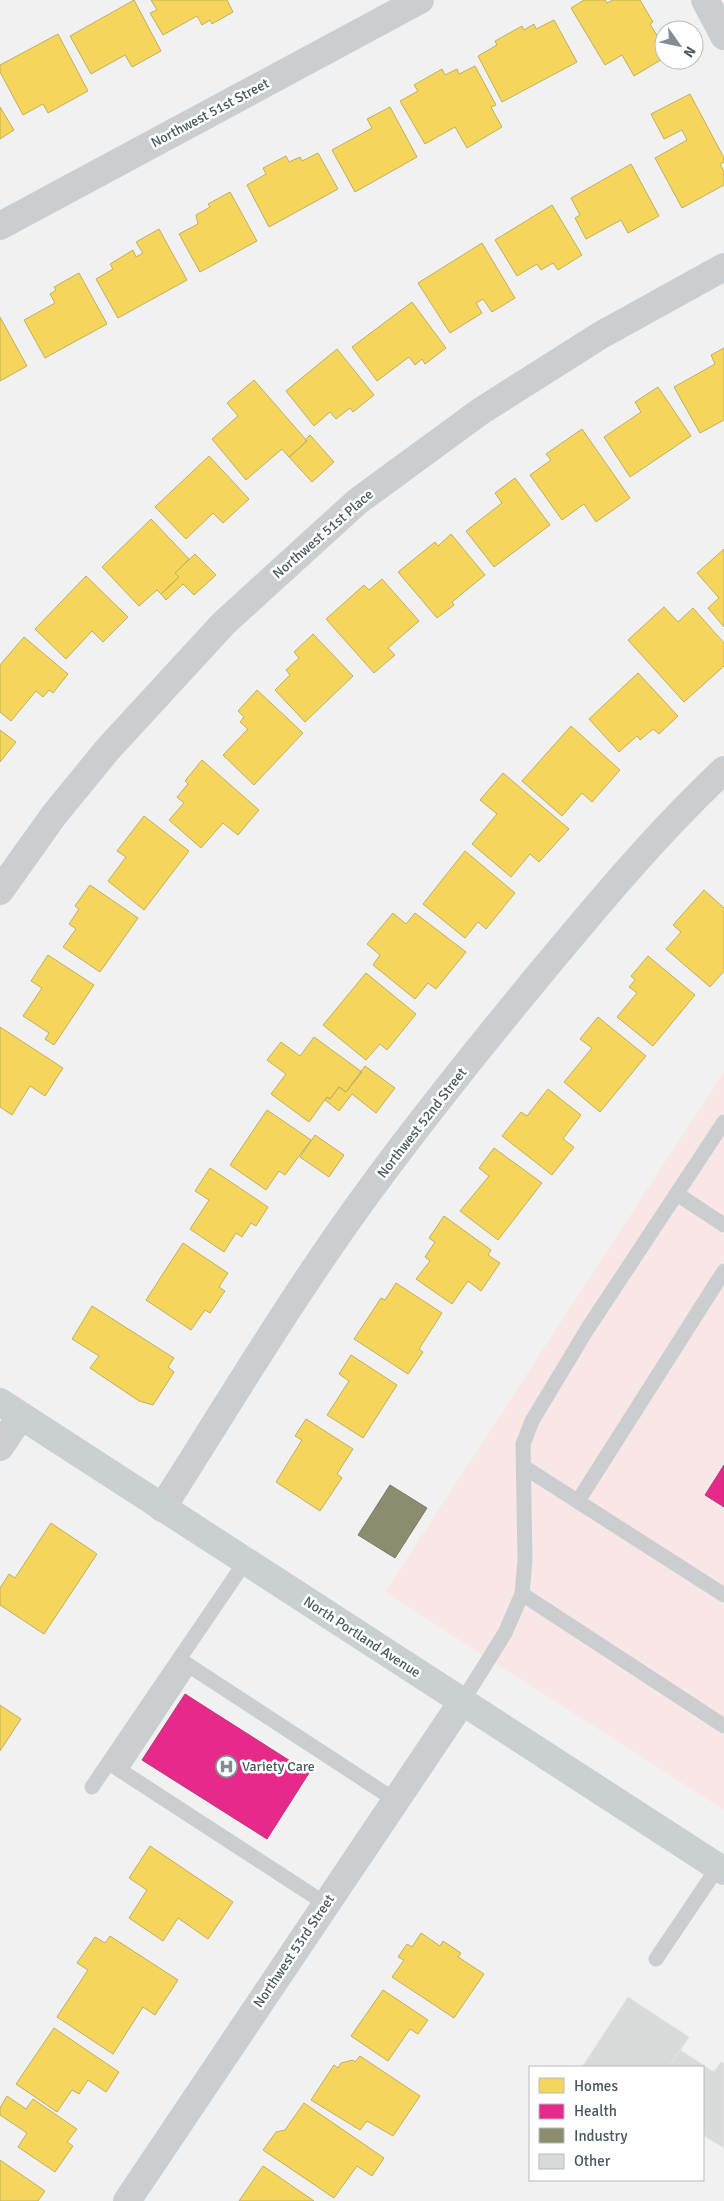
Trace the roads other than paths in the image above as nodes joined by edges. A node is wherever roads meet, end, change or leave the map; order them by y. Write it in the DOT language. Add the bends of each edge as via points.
graph roads {
  1 [pos="420,0"];
  2 [pos="704,0"];
  3 [pos="724,36"];
  4 [pos="0,226"];
  5 [pos="724,267"];
  6 [pos="724,770"];
  7 [pos="0,891"];
  8 [pos="724,1122"];
  9 [pos="677,1194"];
  10 [pos="724,1225"];
  11 [pos="724,1270"];
  12 [pos="10,1409"];
  13 [pos="0,1447"];
  14 [pos="524,1467"];
  15 [pos="578,1501"];
  16 [pos="162,1508"];
  17 [pos="245,1562"];
  18 [pos="522,1594"];
  19 [pos="724,1595"];
  20 [pos="184,1663"];
  21 [pos="462,1702"];
  22 [pos="724,1726"];
  23 [pos="115,1766"];
  24 [pos="92,1787"];
  25 [pos="395,1800"];
  26 [pos="721,1869"];
  27 [pos="326,1904"];
  28 [pos="656,1959"];
  29 [pos="127,2201"];
  1 -- 4 [label="street, Northwest 51st Street"];
  2 -- 3 [label="street"];
  5 -- 7 [label="street, Northwest 51st Place" via="600,335 481,411 358,501 224,623 108,748 54,815"];
  6 -- 16 [label="street, Northwest 52nd Street" via="603,898 377,1180 293,1301"];
  8 -- 9 [label="lane"];
  9 -- 10 [label="lane"];
  9 -- 14 [label="lane" via="588,1328 532,1421 523,1444"];
  11 -- 15 [label="lane"];
  12 -- 13 [label="street"];
  12 -- 16 [label="main road, North Portland Avenue"];
  14 -- 15 [label="lane"];
  14 -- 18 [label="lane"];
  15 -- 19 [label="lane"];
  16 -- 17 [label="main road, North Portland Avenue"];
  17 -- 20 [label="lane"];
  17 -- 21 [label="main road, North Portland Avenue"];
  18 -- 21 [label="lane" via="505,1633"];
  18 -- 22 [label="lane"];
  20 -- 23 [label="lane"];
  20 -- 25 [label="lane"];
  21 -- 25 [label="street, Northwest 53rd Street"];
  21 -- 26 [label="main road, North Portland Avenue"];
  23 -- 24 [label="lane"];
  23 -- 27 [label="lane"];
  25 -- 27 [label="street, Northwest 53rd Street"];
  26 -- 28 [label="lane"];
  27 -- 29 [label="street, Northwest 53rd Street"];
}
